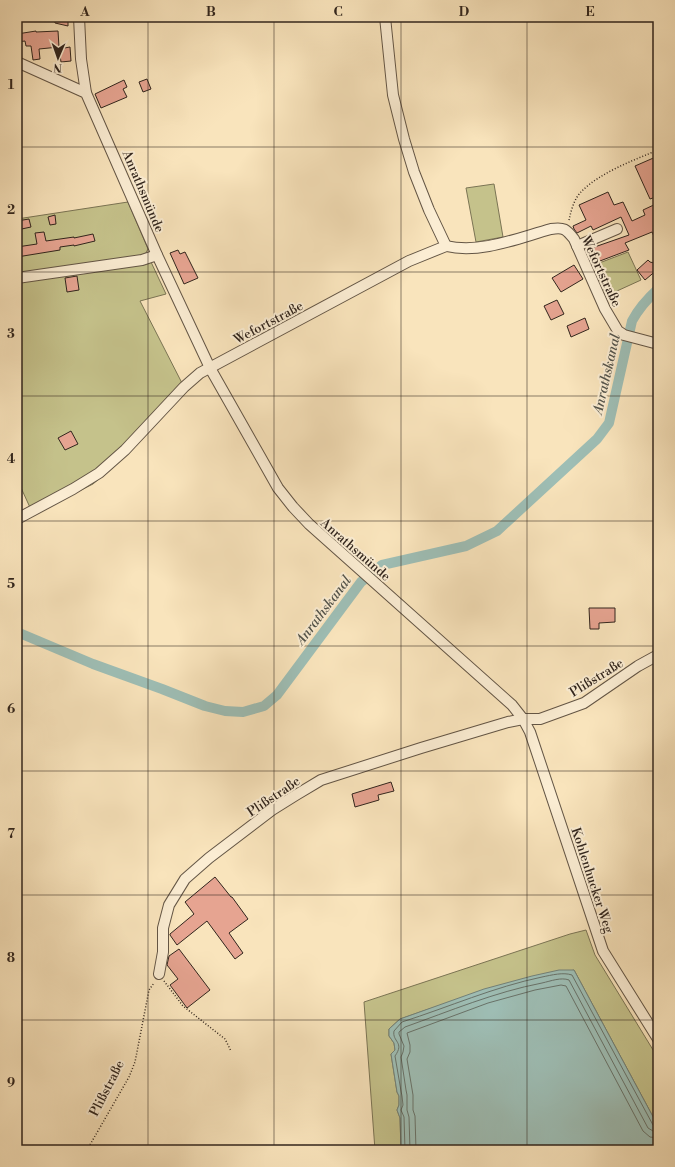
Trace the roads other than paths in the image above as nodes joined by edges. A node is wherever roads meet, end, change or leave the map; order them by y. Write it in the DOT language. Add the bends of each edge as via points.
graph roads {
  1 [pos="79,17"];
  2 [pos="385,17"];
  3 [pos="17,62"];
  4 [pos="86,93"];
  5 [pos="616,229"];
  6 [pos="446,246"];
  7 [pos="577,246"];
  8 [pos="157,255"];
  9 [pos="17,278"];
  10 [pos="658,344"];
  11 [pos="210,368"];
  12 [pos="17,519"];
  13 [pos="658,655"];
  14 [pos="523,719"];
  15 [pos="159,974"];
  16 [pos="658,1039"];
  1 -- 4 [label="street, Anrathsmünde"];
  2 -- 6 [label="street" via="393,95 404,139 414,172"];
  3 -- 4 [label="street"];
  4 -- 8 [label="street, Anrathsmünde"];
  5 -- 7 [label="street"];
  6 -- 7 [label="street, Wefortstraße" via="469,249 560,228 567,230"];
  6 -- 11 [label="street, Wefortstraße" via="409,261"];
  7 -- 10 [label="street, Wefortstraße" via="605,309 618,331 636,339"];
  8 -- 9 [label="street" via="142,260"];
  8 -- 11 [label="street, Anrathsmünde"];
  11 -- 12 [label="street" via="184,387 125,450 99,473"];
  11 -- 14 [label="street, Anrathsmünde" via="278,488 308,524 512,705"];
  13 -- 14 [label="street, Plißstraße" via="584,703 540,719"];
  14 -- 15 [label="street, Plißstraße" via="321,780 272,810 185,879 169,905 163,928 163,952"];
  14 -- 16 [label="street, Kohlenhucker Weg" via="530,732 603,951"];
}
